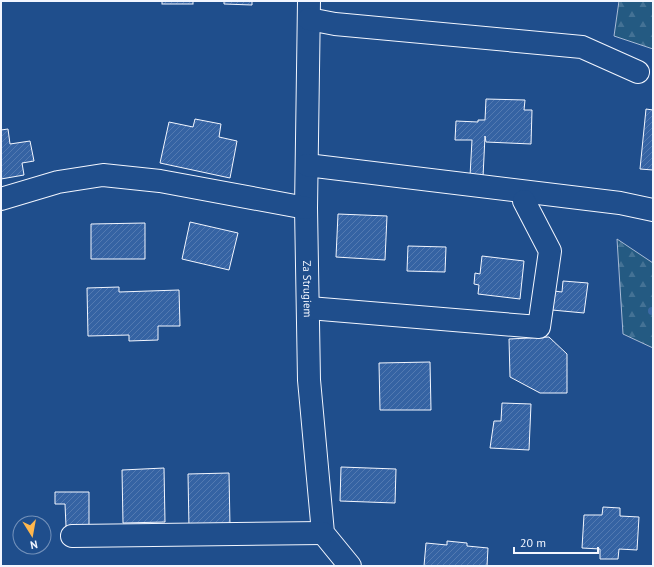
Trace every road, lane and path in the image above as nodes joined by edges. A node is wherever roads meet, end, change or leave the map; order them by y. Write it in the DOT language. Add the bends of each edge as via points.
graph roads {
  1 [pos="309,10"];
  2 [pos="638,72"];
  3 [pos="307,165"];
  4 [pos="1,199"];
  5 [pos="524,201"];
  6 [pos="306,208"];
  7 [pos="653,210"];
  8 [pos="309,308"];
  9 [pos="323,533"];
  10 [pos="72,536"];
  11 [pos="350,566"];
  1 -- 2 [label="street" via="334,24 582,47"];
  1 -- 3 [label="street, Za Strugiem"];
  3 -- 6 [label="street, Za Strugiem"];
  3 -- 7 [label="street" via="620,203"];
  4 -- 6 [label="street" via="58,182 103,175 160,181"];
  5 -- 8 [label="street" via="550,251 539,328"];
  6 -- 8 [label="street, Za Strugiem"];
  8 -- 9 [label="street, Za Strugiem" via="309,380"];
  9 -- 10 [label="street"];
  9 -- 11 [label="street"];
}
